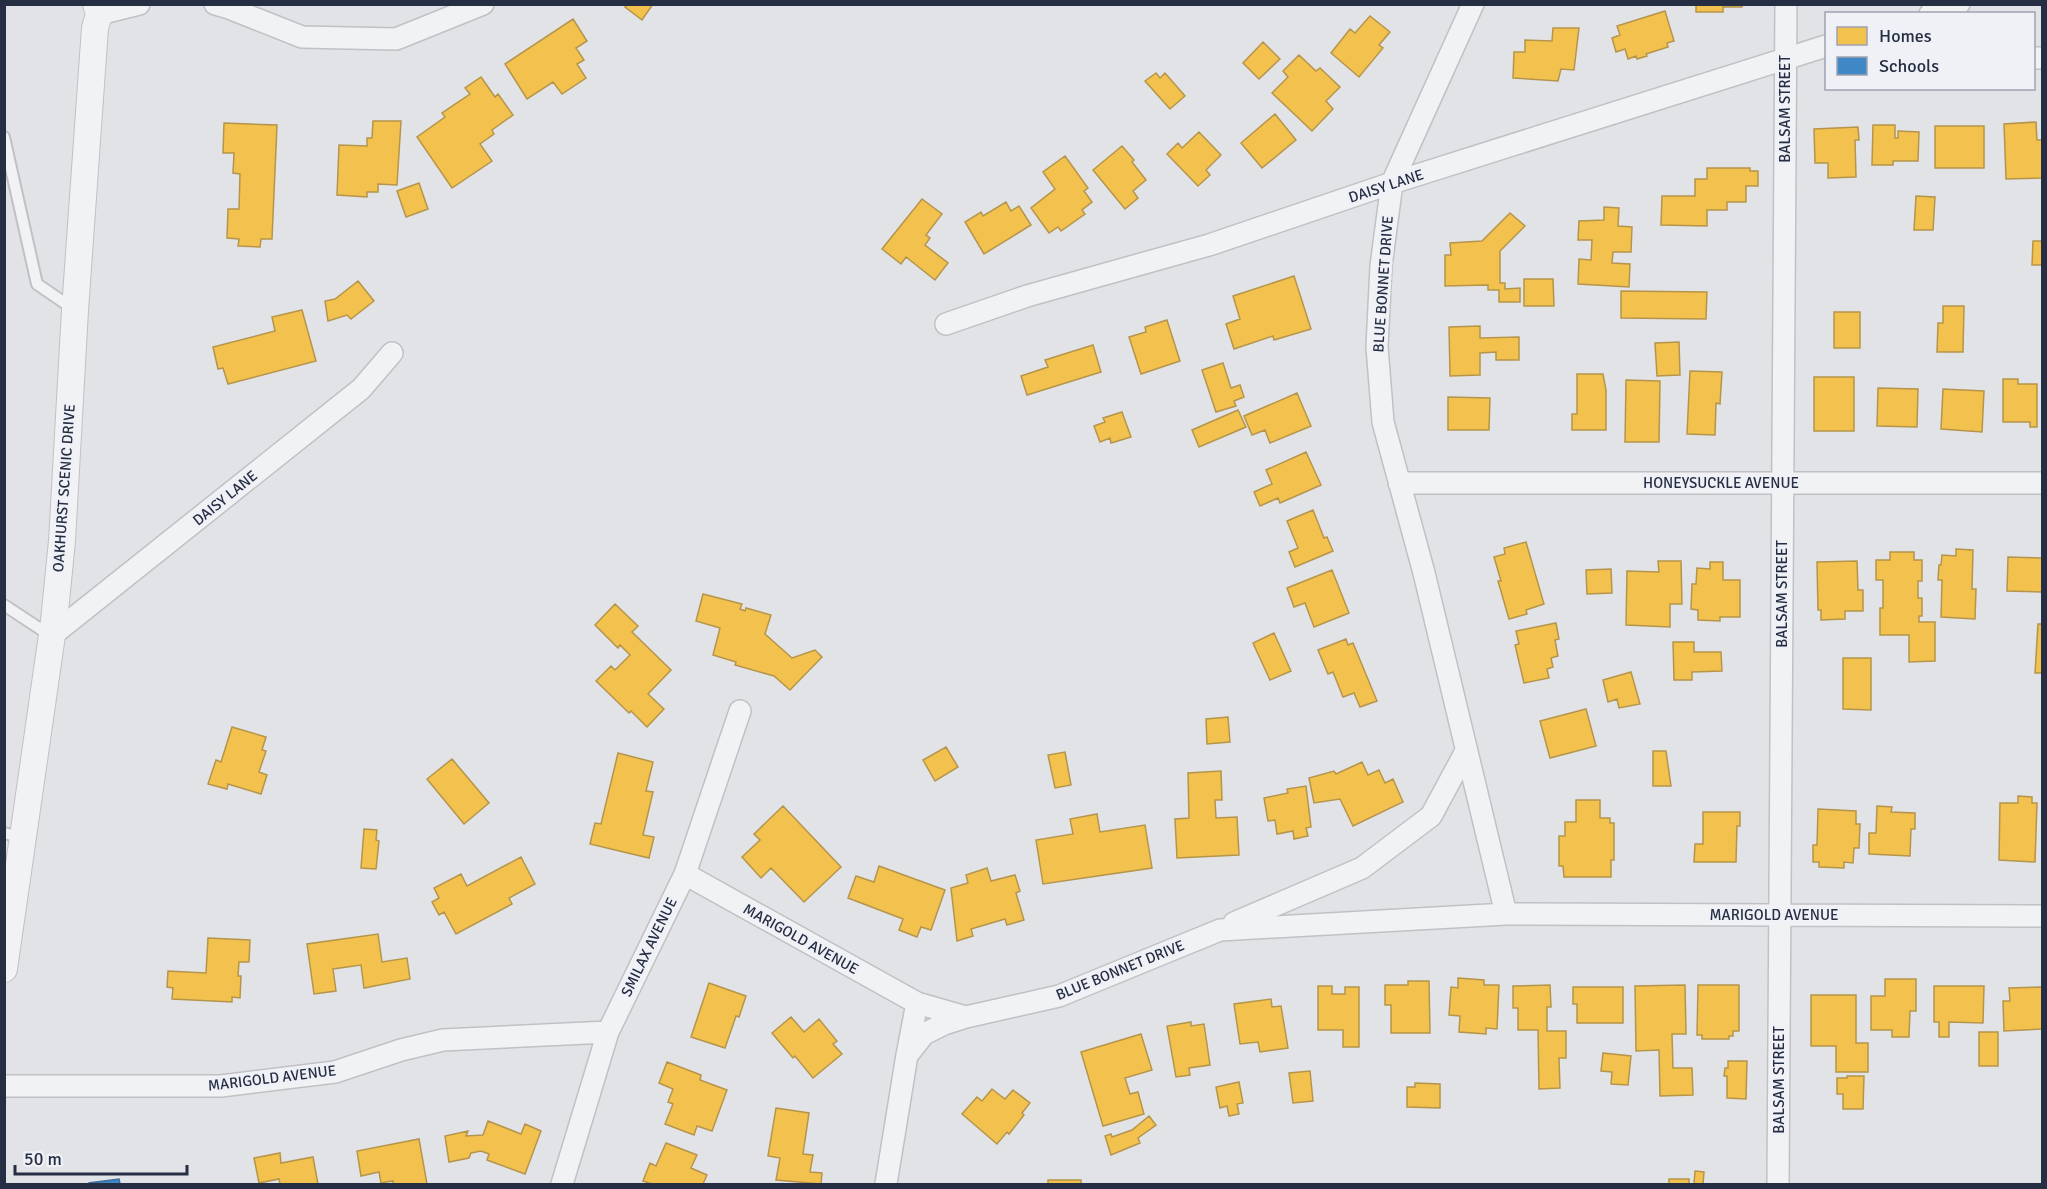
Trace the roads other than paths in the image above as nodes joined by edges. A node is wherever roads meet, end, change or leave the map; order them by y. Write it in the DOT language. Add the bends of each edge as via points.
graph roads {
  1 [pos="139,4"];
  2 [pos="215,4"];
  3 [pos="483,4"];
  4 [pos="1473,4"];
  5 [pos="1786,4"];
  6 [pos="1959,4"];
  7 [pos="98,9"];
  8 [pos="1936,12"];
  9 [pos="1825,47"];
  10 [pos="1785,59"];
  11 [pos="1825,59"];
  12 [pos="4,137"];
  13 [pos="1392,183"];
  14 [pos="75,310"];
  15 [pos="946,324"];
  16 [pos="392,353"];
  17 [pos="1399,483"];
  18 [pos="1782,483"];
  19 [pos="2043,483"];
  20 [pos="4,605"];
  21 [pos="51,636"];
  22 [pos="740,711"];
  23 [pos="1466,751"];
  24 [pos="14,836"];
  25 [pos="685,874"];
  26 [pos="1506,914"];
  27 [pos="1780,915"];
  28 [pos="2043,916"];
  29 [pos="1220,930"];
  30 [pos="4,969"];
  31 [pos="917,1003"];
  32 [pos="966,1017"];
  33 [pos="608,1032"];
  34 [pos="907,1055"];
  35 [pos="4,1086"];
  36 [pos="562,1185"];
  37 [pos="886,1185"];
  38 [pos="1778,1185"];
  1 -- 7 [label="street"];
  2 -- 3 [label="street" via="302,37 396,39"];
  4 -- 13 [label="street, BLUE BONNET DRIVE"];
  5 -- 10 [label="street, BALSAM STREET"];
  6 -- 8 [label="street"];
  7 -- 14 [label="street, OAKHURST SCENIC DRIVE"];
  9 -- 10 [label="street, DAISY LANE"];
  10 -- 11 [label="street"];
  10 -- 13 [label="street, DAISY LANE"];
  10 -- 18 [label="street, BALSAM STREET"];
  12 -- 14 [label="lane" via="37,284"];
  13 -- 15 [label="street, DAISY LANE" via="1209,245 1027,296"];
  13 -- 17 [label="street, BLUE BONNET DRIVE" via="1377,347 1383,422"];
  14 -- 21 [label="street, OAKHURST SCENIC DRIVE" via="62,541"];
  16 -- 21 [label="street, DAISY LANE" via="361,389"];
  17 -- 18 [label="street, HONEYSUCKLE AVENUE"];
  17 -- 23 [label="street, BLUE BONNET DRIVE" via="1425,573"];
  18 -- 19 [label="street, HONEYSUCKLE AVENUE"];
  18 -- 27 [label="street, BALSAM STREET"];
  20 -- 21 [label="lane"];
  21 -- 24 [label="street, OAKHURST SCENIC DRIVE"];
  22 -- 25 [label="street, SMILAX AVENUE"];
  23 -- 26 [label="street, BLUE BONNET DRIVE"];
  23 -- 29 [label="street, BLUE BONNET DRIVE" via="1431,816 1362,868"];
  24 -- 30 [label="street, OAKHURST SCENIC DRIVE"];
  25 -- 31 [label="street, MARIGOLD AVENUE"];
  25 -- 33 [label="street, SMILAX AVENUE"];
  26 -- 27 [label="street, MARIGOLD AVENUE"];
  26 -- 29 [label="street, BLUE BONNET DRIVE"];
  27 -- 28 [label="street, MARIGOLD AVENUE"];
  27 -- 38 [label="street, BALSAM STREET"];
  29 -- 32 [label="street, BLUE BONNET DRIVE" via="1059,996"];
  31 -- 32 [label="street, BLUE BONNET DRIVE"];
  31 -- 34 [label="street"];
  32 -- 34 [label="street" via="924,1034"];
  33 -- 35 [label="street, MARIGOLD AVENUE" via="443,1040 335,1072 221,1086"];
  33 -- 36 [label="street, SMILAX AVENUE"];
  34 -- 37 [label="street"];
}
